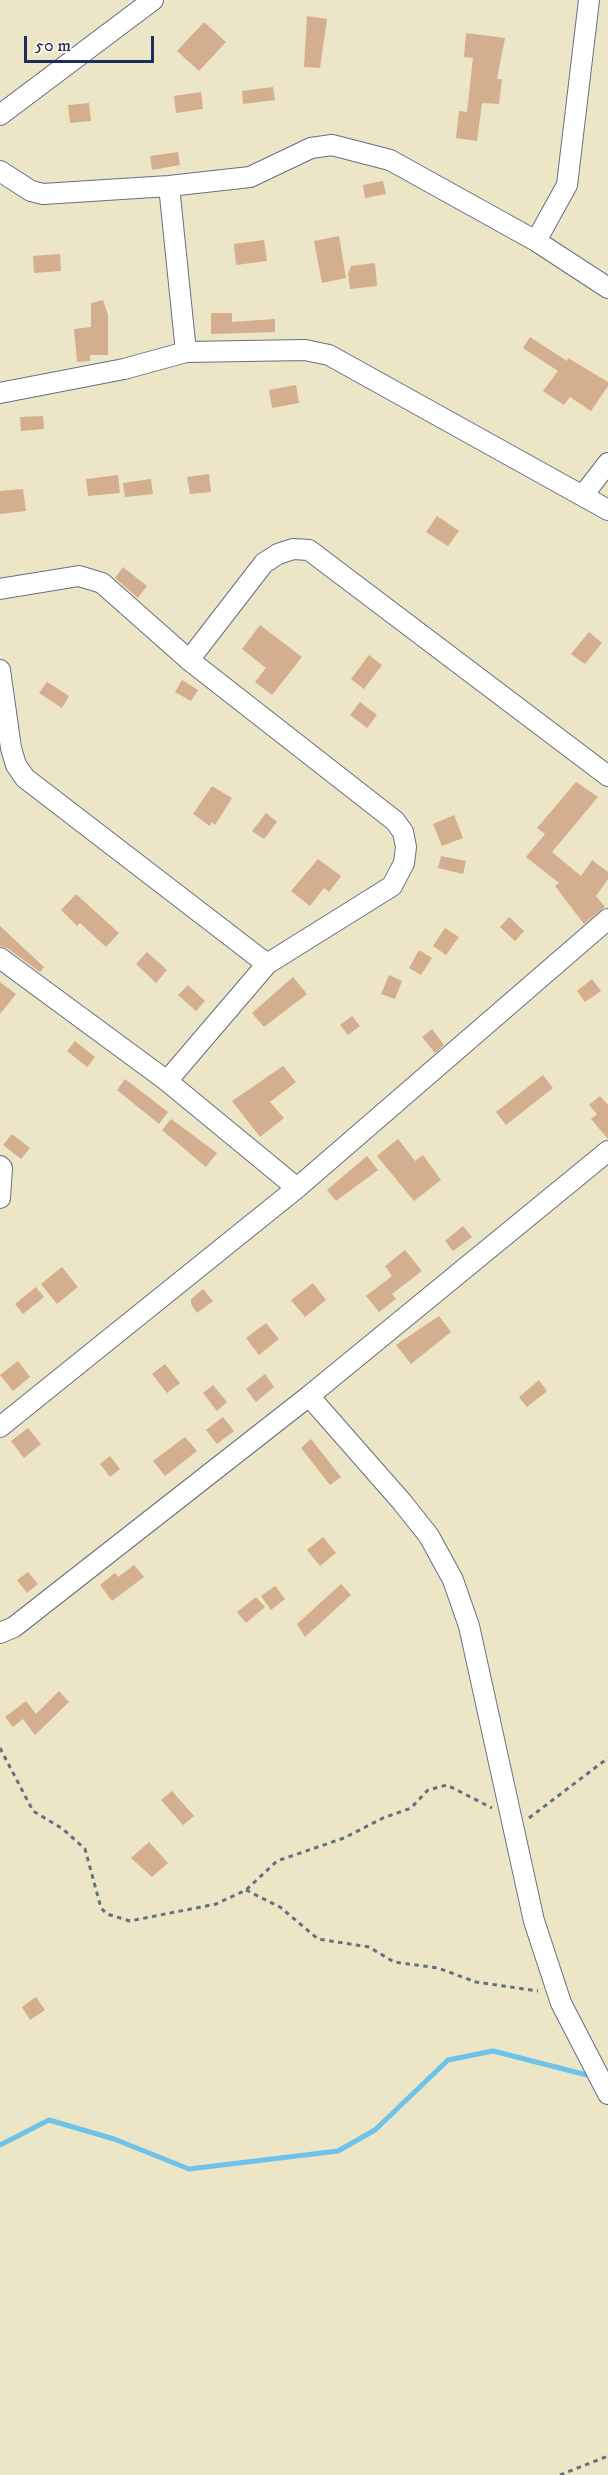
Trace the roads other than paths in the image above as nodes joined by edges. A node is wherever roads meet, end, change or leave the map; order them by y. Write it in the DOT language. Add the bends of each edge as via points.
graph roads {
  1 [pos="153,0"];
  2 [pos="589,0"];
  3 [pos="0,115"];
  4 [pos="0,171"];
  5 [pos="169,186"];
  6 [pos="536,241"];
  7 [pos="608,288"];
  8 [pos="186,352"];
  9 [pos="0,393"];
  10 [pos="608,463"];
  11 [pos="584,494"];
  12 [pos="608,510"];
  13 [pos="0,588"];
  14 [pos="189,660"];
  15 [pos="0,670"];
  16 [pos="608,776"];
  17 [pos="608,920"];
  18 [pos="0,958"];
  19 [pos="267,964"];
  20 [pos="167,1081"];
  21 [pos="608,1151"];
  22 [pos="0,1166"];
  23 [pos="297,1188"];
  24 [pos="0,1197"];
  25 [pos="309,1396"];
  26 [pos="0,1427"];
  27 [pos="0,1633"];
  28 [pos="608,2094"];
  1 -- 3 [label="street"];
  2 -- 6 [label="street" via="567,184"];
  4 -- 5 [label="street" via="43,194"];
  5 -- 6 [label="street" via="250,177 312,148 332,145 390,160"];
  5 -- 8 [label="street"];
  6 -- 7 [label="street"];
  8 -- 9 [label="street" via="124,369"];
  8 -- 11 [label="street" via="305,350 329,355"];
  10 -- 11 [label="street"];
  11 -- 12 [label="street"];
  13 -- 14 [label="street" via="79,576 91,578 102,583"];
  14 -- 16 [label="street" via="264,563 293,549 309,550"];
  14 -- 19 [label="street" via="395,821 403,832 404,863 392,886"];
  15 -- 19 [label="street" via="11,748 16,765 26,778"];
  17 -- 23 [label="street"];
  18 -- 20 [label="street"];
  19 -- 20 [label="street"];
  20 -- 23 [label="street"];
  21 -- 25 [label="street"];
  22 -- 24 [label="street"];
  23 -- 26 [label="street"];
  25 -- 27 [label="street" via="14,1627"];
  25 -- 28 [label="street" via="418,1522 453,1580 469,1626 534,1921 559,1999"];
}
